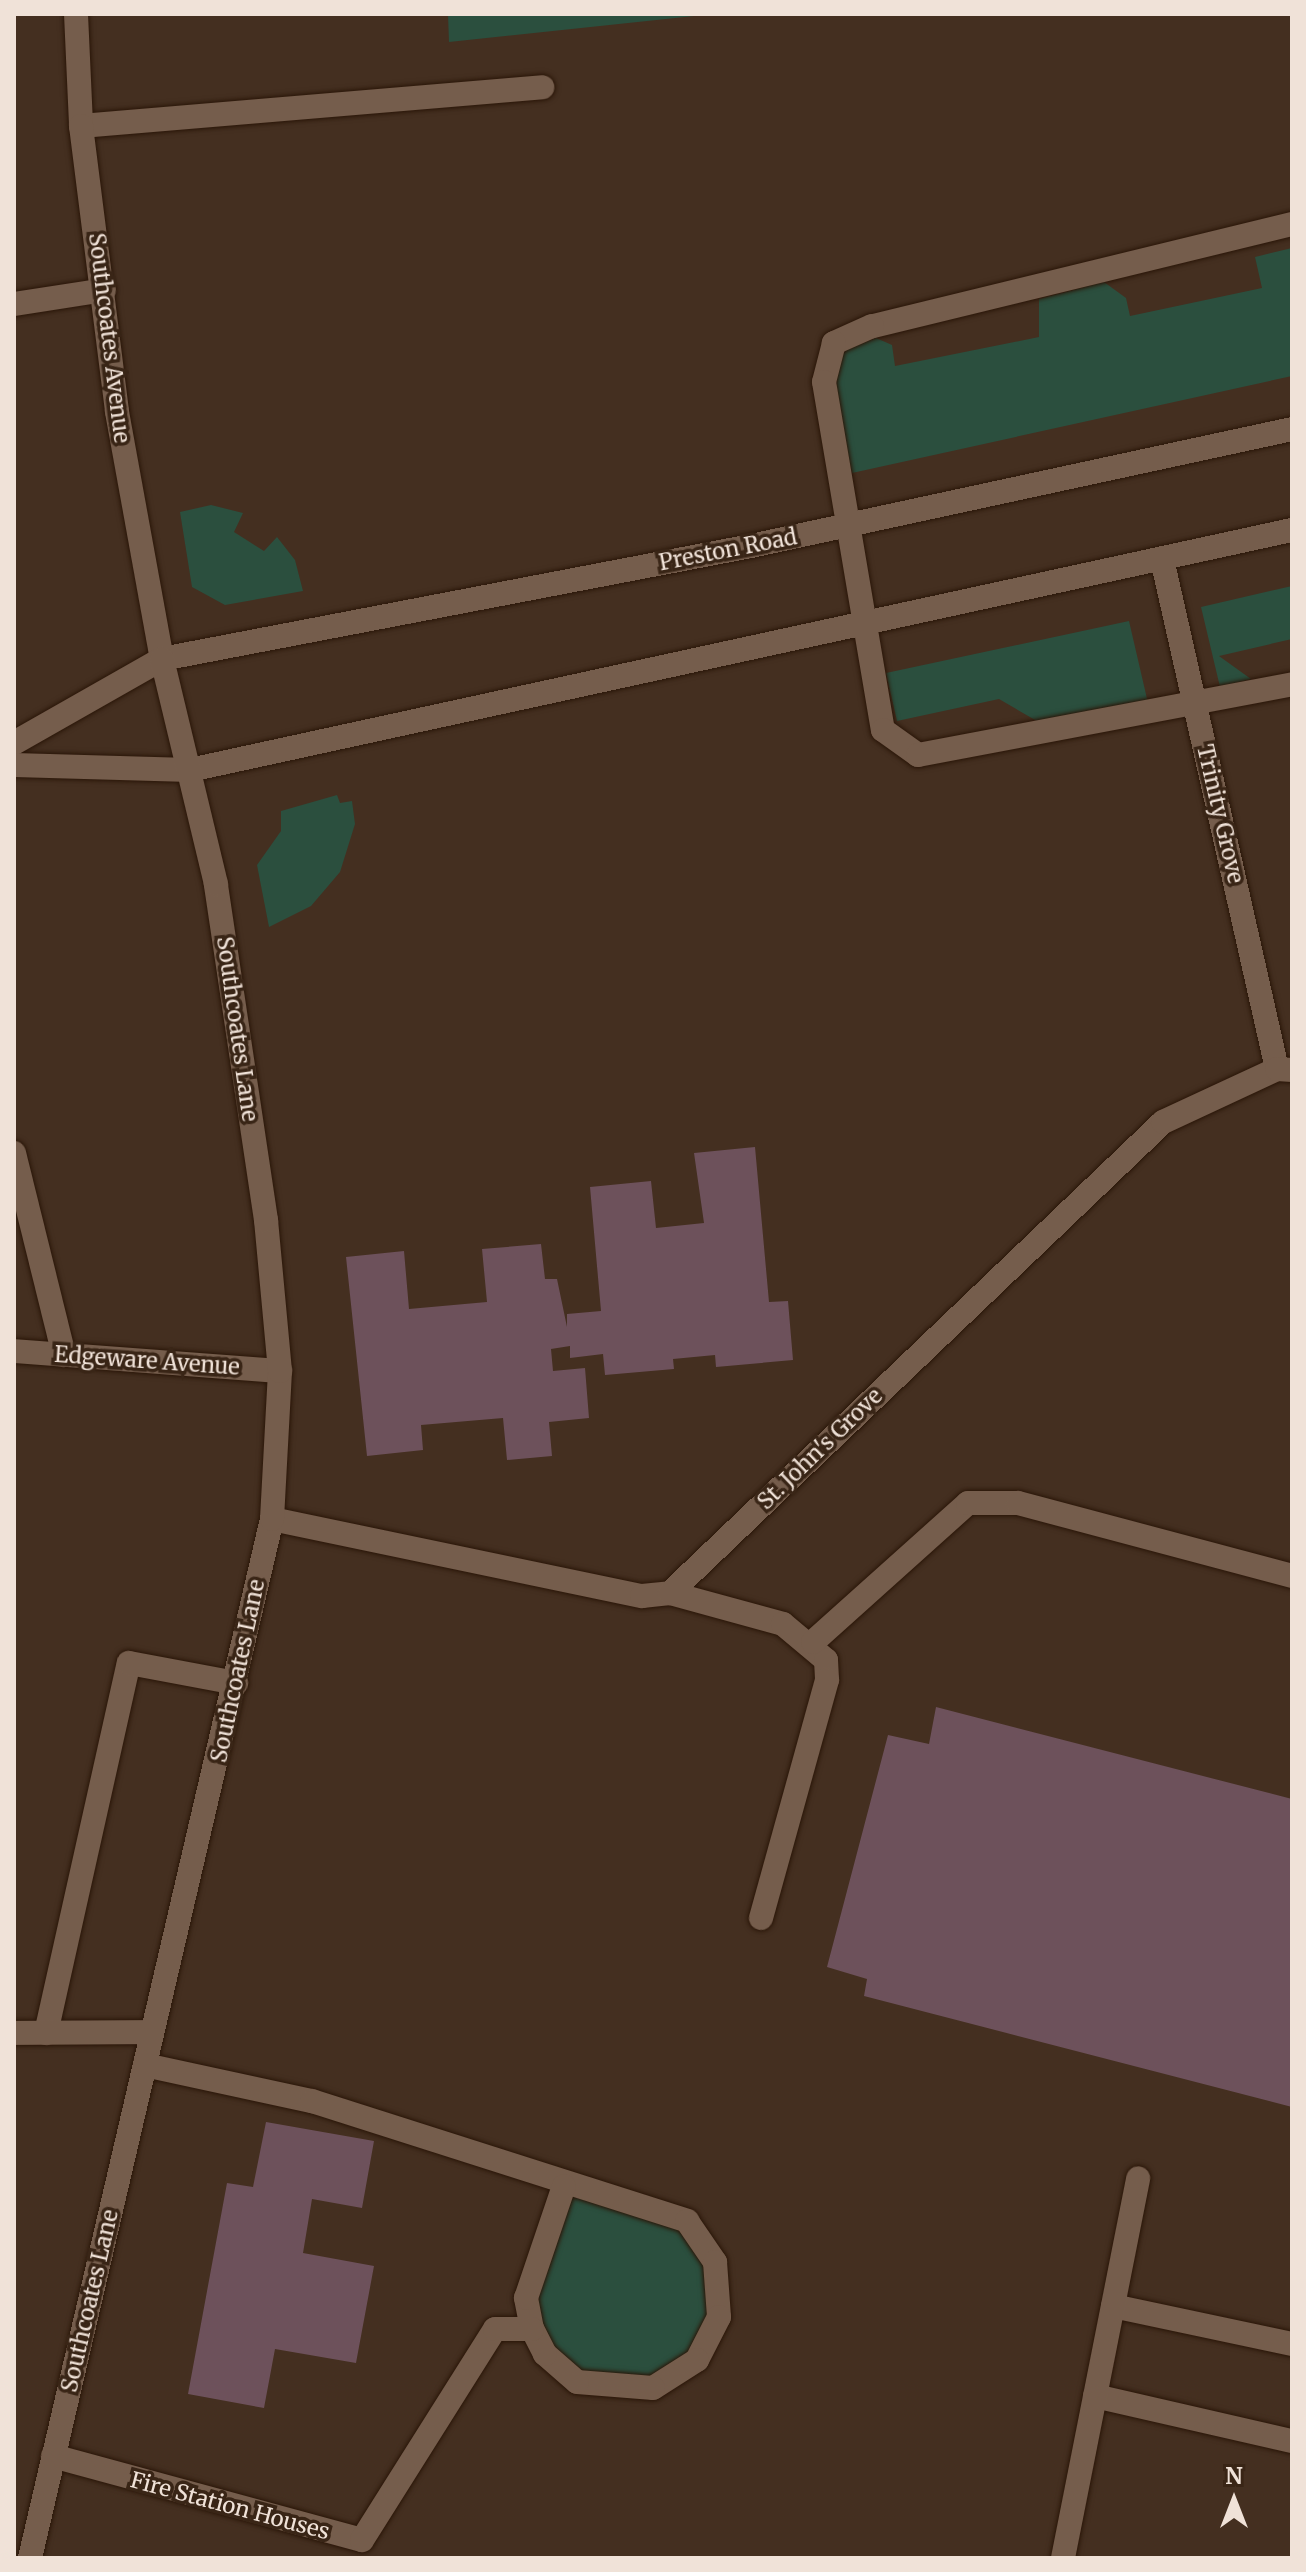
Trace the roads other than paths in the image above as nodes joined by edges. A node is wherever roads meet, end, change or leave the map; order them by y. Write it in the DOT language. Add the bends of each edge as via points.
graph roads {
  1 [pos="76,14"];
  2 [pos="542,87"];
  3 [pos="81,126"];
  4 [pos="1292,224"];
  5 [pos="104,290"];
  6 [pos="14,304"];
  7 [pos="1292,429"];
  8 [pos="849,524"];
  9 [pos="1292,530"];
  10 [pos="1162,559"];
  11 [pos="863,622"];
  12 [pos="162,659"];
  13 [pos="1292,684"];
  14 [pos="1195,705"];
  15 [pos="14,743"];
  16 [pos="14,765"];
  17 [pos="190,770"];
  18 [pos="1285,1070"];
  19 [pos="14,1153"];
  20 [pos="14,1351"];
  21 [pos="64,1355"];
  22 [pos="280,1371"];
  23 [pos="272,1519"];
  24 [pos="1292,1576"];
  25 [pos="670,1593"];
  26 [pos="813,1642"];
  27 [pos="236,1683"];
  28 [pos="761,1918"];
  29 [pos="149,2032"];
  30 [pos="14,2033"];
  31 [pos="46,2033"];
  32 [pos="145,2065"];
  33 [pos="1138,2178"];
  34 [pos="564,2186"];
  35 [pos="1113,2306"];
  36 [pos="532,2329"];
  37 [pos="1292,2344"];
  38 [pos="1095,2396"];
  39 [pos="1292,2441"];
  40 [pos="53,2456"];
  41 [pos="30,2558"];
  42 [pos="1063,2558"];
  1 -- 3 [label="street, Southcoates Avenue"];
  2 -- 3 [label="street"];
  3 -- 5 [label="street, Southcoates Avenue"];
  4 -- 8 [label="street" via="872,326 834,343 824,382"];
  5 -- 6 [label="street"];
  5 -- 12 [label="street, Southcoates Avenue" via="117,412"];
  7 -- 8 [label="street, Preston Road"];
  8 -- 11 [label="street"];
  8 -- 12 [label="street, Preston Road"];
  9 -- 10 [label="street"];
  10 -- 11 [label="street"];
  10 -- 14 [label="street, Trinity Grove"];
  11 -- 14 [label="street" via="883,730 918,755"];
  11 -- 17 [label="street"];
  12 -- 15 [label="street"];
  12 -- 17 [label="street, Southcoates Lane"];
  13 -- 14 [label="street"];
  14 -- 18 [label="street, Trinity Grove"];
  16 -- 17 [label="street"];
  17 -- 22 [label="street, Southcoates Lane" via="239,1037"];
  18 -- 25 [label="street, St. John's Grove" via="1163,1122"];
  19 -- 21 [label="street"];
  20 -- 21 [label="street, Edgeware Avenue"];
  21 -- 22 [label="street, Edgeware Avenue"];
  22 -- 23 [label="street, Southcoates Lane"];
  23 -- 25 [label="street" via="642,1596"];
  23 -- 27 [label="street, Southcoates Lane"];
  24 -- 26 [label="street" via="1018,1503 968,1503"];
  25 -- 26 [label="street" via="783,1624"];
  26 -- 28 [label="street" via="826,1660 827,1680"];
  27 -- 29 [label="street, Southcoates Lane"];
  27 -- 31 [label="street" via="129,1663"];
  29 -- 31 [label="street"];
  29 -- 32 [label="street, Southcoates Lane"];
  30 -- 31 [label="street"];
  32 -- 34 [label="street" via="312,2101"];
  32 -- 40 [label="street, Southcoates Lane"];
  33 -- 35 [label="street"];
  34 -- 36 [label="street" via="526,2298"];
  34 -- 36 [label="street" via="687,2221 715,2262 719,2317 697,2360 653,2388 577,2382 545,2354"];
  35 -- 37 [label="street"];
  35 -- 38 [label="street"];
  36 -- 40 [label="street, Fire Station Houses" via="495,2329 362,2540"];
  38 -- 39 [label="street"];
  38 -- 42 [label="street"];
  40 -- 41 [label="street, Southcoates Lane"];
}
